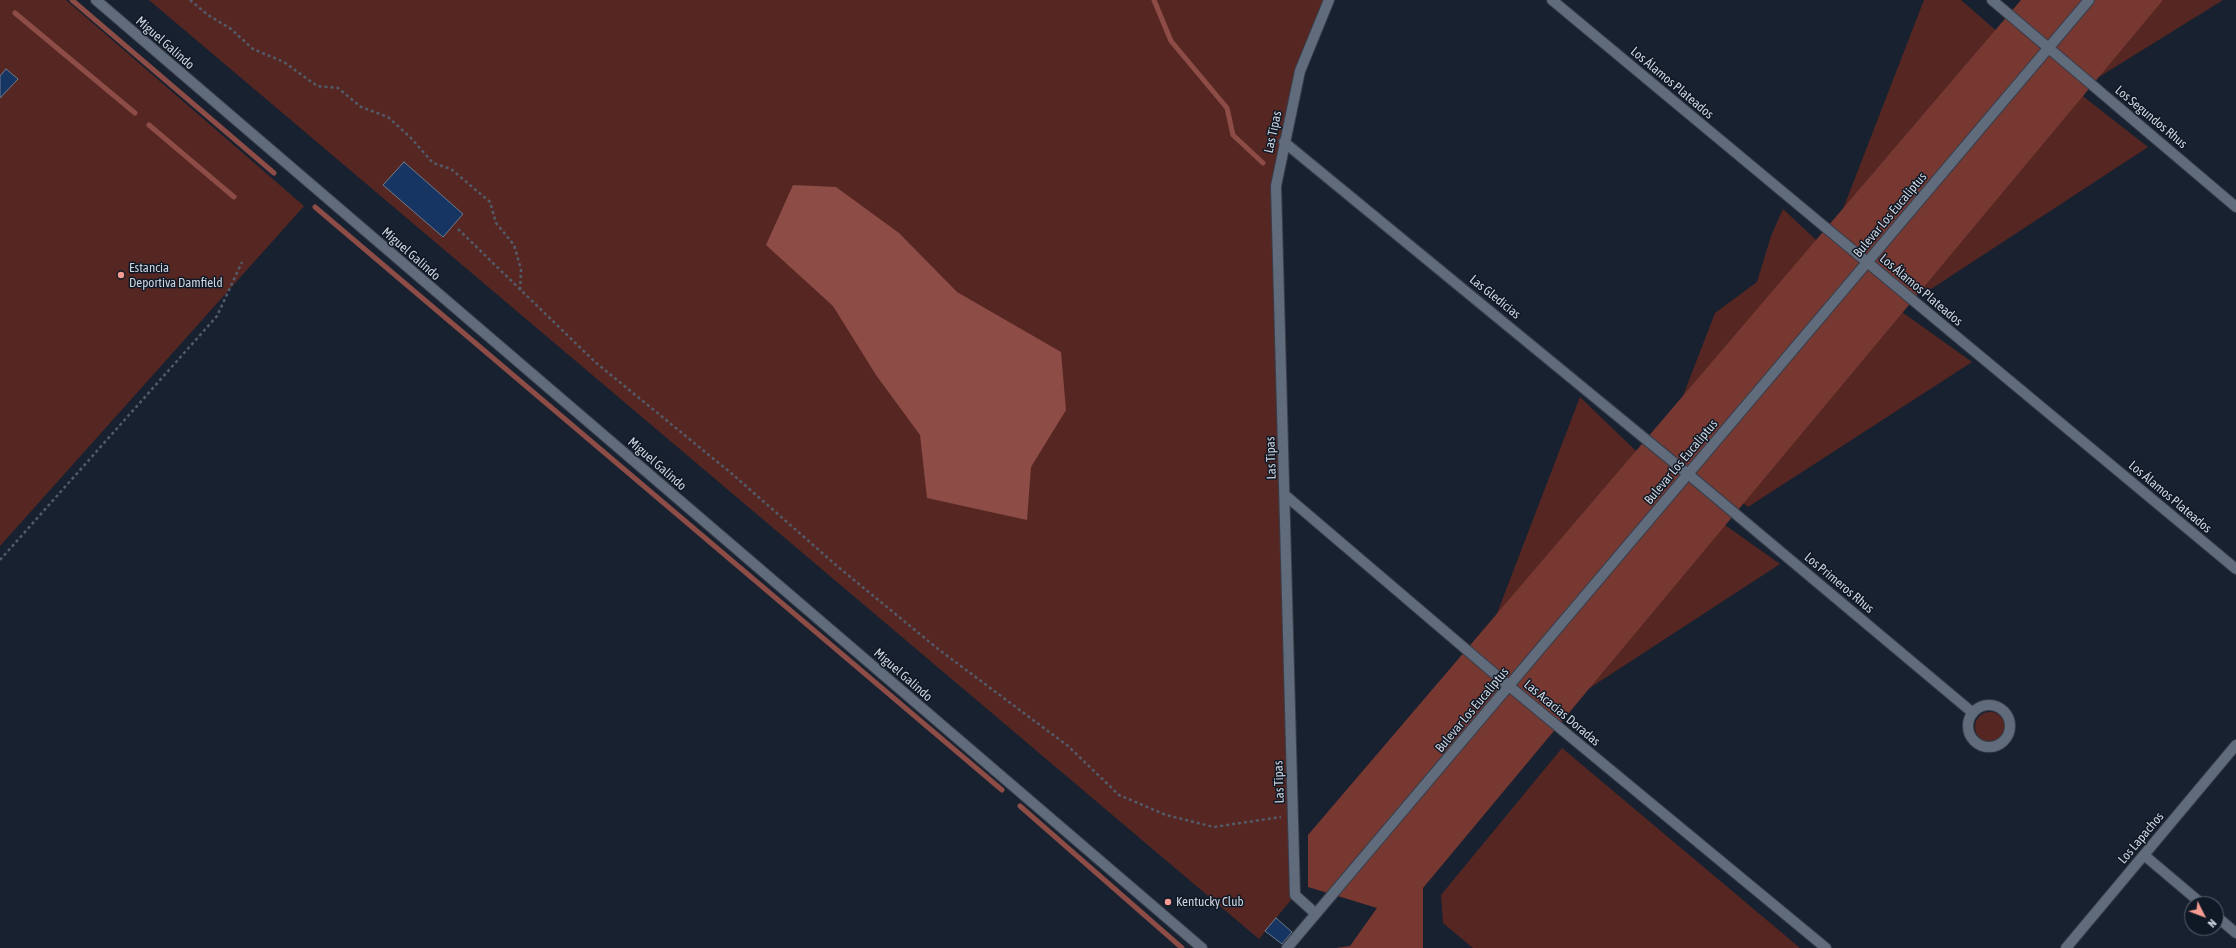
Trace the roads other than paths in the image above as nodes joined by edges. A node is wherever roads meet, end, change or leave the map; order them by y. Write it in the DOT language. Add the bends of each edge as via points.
graph roads {
  1 [pos="96,0"];
  2 [pos="1329,0"];
  3 [pos="1552,0"];
  4 [pos="1992,0"];
  5 [pos="2090,0"];
  6 [pos="2050,47"];
  7 [pos="1284,142"];
  8 [pos="2236,207"];
  9 [pos="1867,262"];
  10 [pos="1688,474"];
  11 [pos="1285,495"];
  12 [pos="2236,569"];
  13 [pos="1509,686"];
  14 [pos="1973,713"];
  15 [pos="2236,745"];
  16 [pos="2144,855"];
  17 [pos="2193,896"];
  18 [pos="1316,914"];
  19 [pos="2224,923"];
  20 [pos="2236,933"];
  21 [pos="1290,945"];
  22 [pos="1202,948"];
  23 [pos="1826,948"];
  24 [pos="2066,948"];
  1 -- 22 [label="street, Miguel Galindo"];
  2 -- 7 [label="street, Las Tipas" via="1300,71"];
  3 -- 9 [label="street, Los Álamos Plateados"];
  4 -- 6 [label="street, Los Segundos Rhus"];
  5 -- 6 [label="street, Bulevar Los Eucaliptus"];
  6 -- 8 [label="street, Los Segundos Rhus"];
  6 -- 9 [label="street, Bulevar Los Eucaliptus"];
  7 -- 10 [label="street, Las Gledicias"];
  7 -- 11 [label="street, Las Tipas" via="1276,186"];
  9 -- 10 [label="street, Bulevar Los Eucaliptus"];
  9 -- 12 [label="street, Los Álamos Plateados"];
  10 -- 13 [label="street, Bulevar Los Eucaliptus"];
  10 -- 14 [label="street, Los Primeros Rhus"];
  11 -- 13 [label="street, Las Acacias Doradas"];
  11 -- 18 [label="street, Las Tipas" via="1295,895"];
  13 -- 18 [label="street, Bulevar Los Eucaliptus"];
  13 -- 23 [label="street, Las Acacias Doradas"];
  14 -- 14 [label="street" via="1969,720 1969,728 1976,743 1983,747 1992,747 2006,740 2010,733 2010,724 2003,710 1988,705"];
  15 -- 16 [label="street, Los Lapachos"];
  16 -- 17 [label="street"];
  16 -- 24 [label="street, Los Lapachos"];
  18 -- 21 [label="street, Bulevar Los Eucaliptus"];
  19 -- 20 [label="street"];
}
